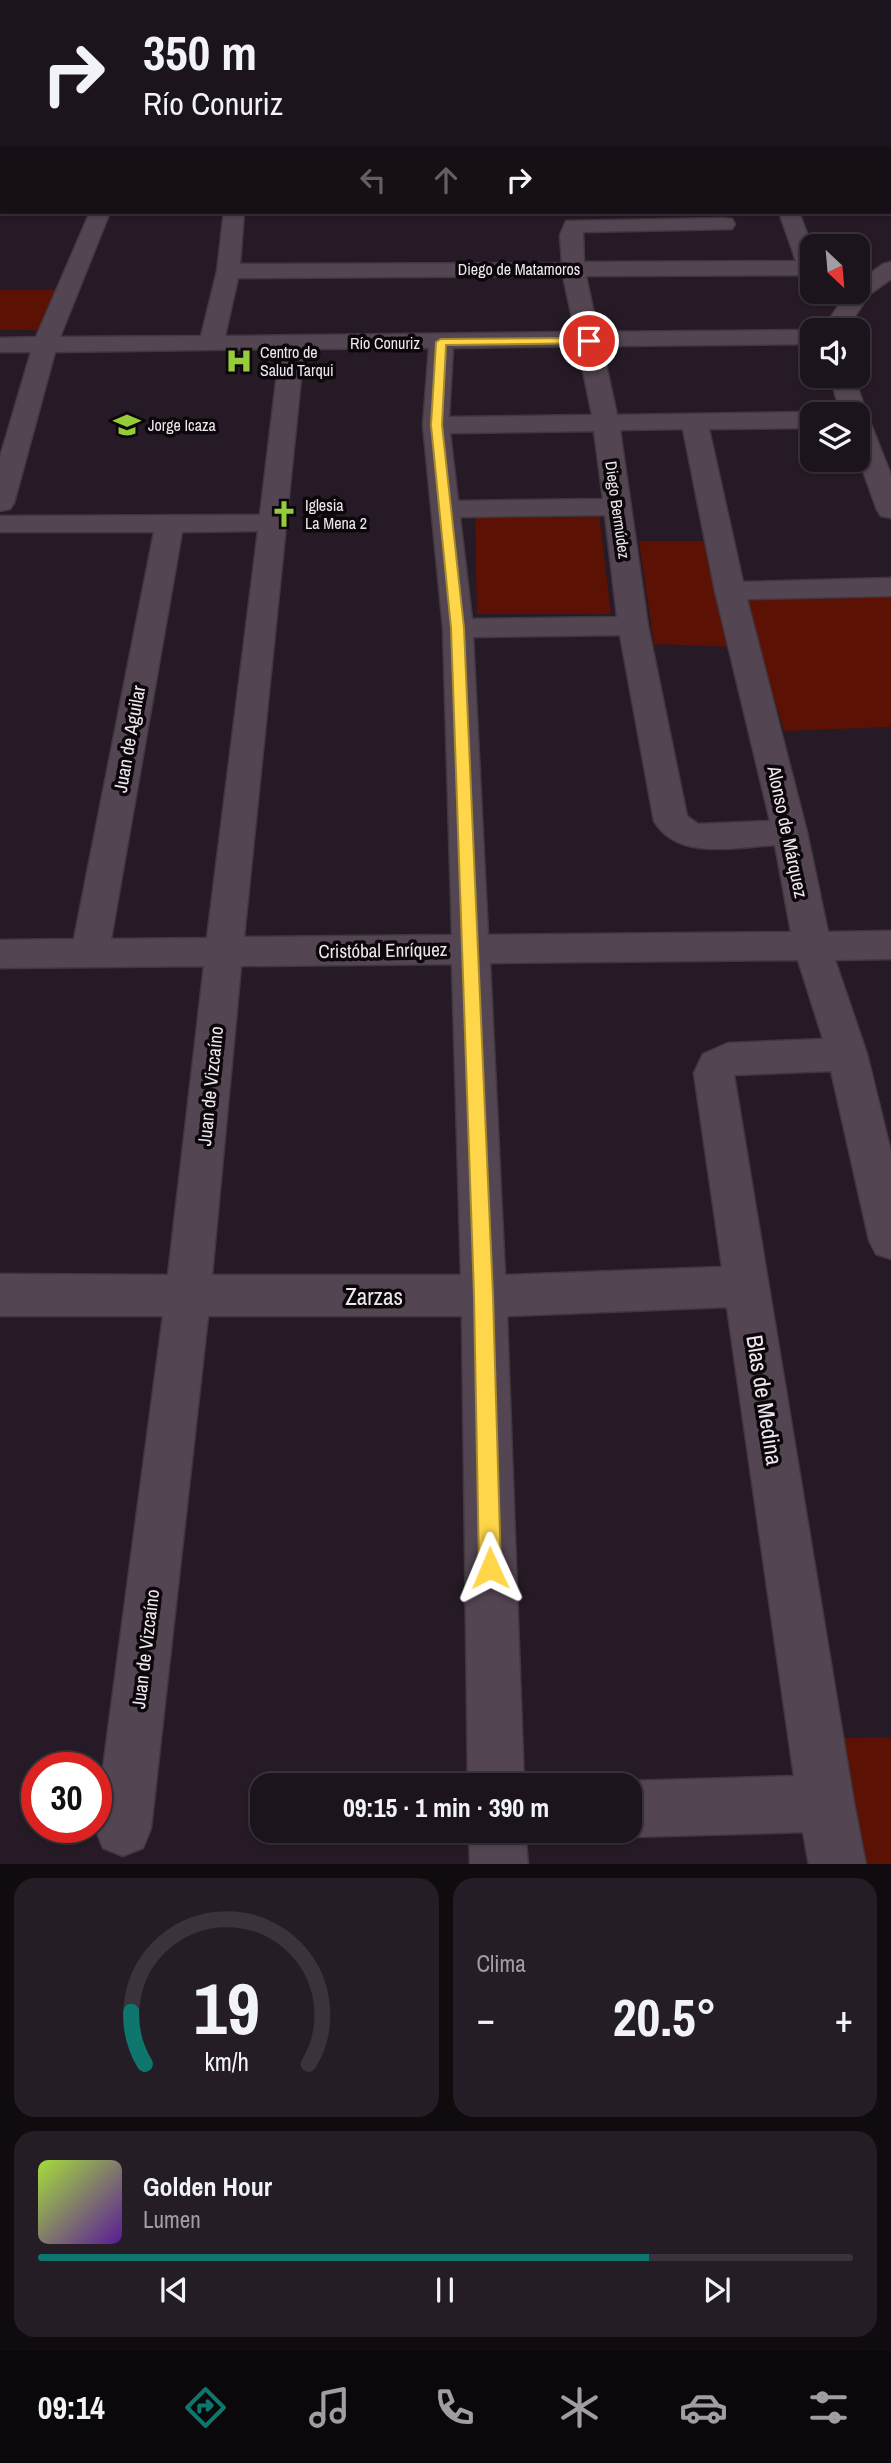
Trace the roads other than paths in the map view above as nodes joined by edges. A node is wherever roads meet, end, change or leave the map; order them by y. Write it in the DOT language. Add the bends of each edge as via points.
graph roads {
  1 [pos="99,214"];
  2 [pos="234,214"];
  3 [pos="790,214"];
  4 [pos="724,224"];
  5 [pos="800,242"];
  6 [pos="573,269"];
  7 [pos="891,269"];
  8 [pos="228,271"];
  9 [pos="800,272"];
  10 [pos="820,305"];
  11 [pos="824,318"];
  12 [pos="842,318"];
  13 [pos="800,337"];
  14 [pos="589,341"];
  15 [pos="441,342"];
  16 [pos="211,343"];
  17 [pos="293,343"];
  18 [pos="0,345"];
  19 [pos="45,345"];
  20 [pos="13,414"];
  21 [pos="800,420"];
  22 [pos="606,421"];
  23 [pos="694,421"];
  24 [pos="436,425"];
  25 [pos="870,455"];
  26 [pos="0,503"];
  27 [pos="618,508"];
  28 [pos="447,509"];
  29 [pos="891,510"];
  30 [pos="271,523"];
  31 [pos="0,524"];
  32 [pos="169,525"];
  33 [pos="891,587"];
  34 [pos="730,590"];
  35 [pos="633,626"];
  36 [pos="458,628"];
  37 [pos="790,832"];
  38 [pos="812,945"];
  39 [pos="891,945"];
  40 [pos="470,949"];
  41 [pos="224,952"];
  42 [pos="90,953"];
  43 [pos="1,958"];
  44 [pos="847,1054"];
  45 [pos="891,1240"];
  46 [pos="748,1286"];
  47 [pos="0,1295"];
  48 [pos="484,1296"];
  49 [pos="188,1297"];
  50 [pos="496,1773"];
  51 [pos="826,1803"];
  52 [pos="642,1809"];
  53 [pos="123,1828"];
  54 [pos="498,1843"];
  55 [pos="499,1864"];
  56 [pos="838,1864"];
  1 -- 19 [label="street"];
  2 -- 8 [label="street"];
  3 -- 5 [label="street"];
  4 -- 6 [label="street, Diego Bermúdez" via="574,226"];
  6 -- 8 [label="street, Diego de Matamoros"];
  6 -- 9 [label="street, Diego de Matamoros"];
  6 -- 14 [label="street, Diego Bermúdez"];
  7 -- 12 [label="street" via="862,289"];
  8 -- 16 [label="street"];
  10 -- 11 [label="street"];
  13 -- 14 [label="street, Río Conuriz"];
  14 -- 15 [label="street, Río Conuriz"];
  14 -- 22 [label="street, Diego Bermúdez"];
  15 -- 17 [label="street, Río Conuriz"];
  15 -- 24 [label="street"];
  16 -- 17 [label="street, Río Conuriz"];
  16 -- 19 [label="street, Río Conuriz"];
  17 -- 30 [label="street, Juan de Vizcaíno"];
  18 -- 19 [label="street, Río Conuriz"];
  19 -- 20 [label="street"];
  20 -- 26 [label="street"];
  21 -- 23 [label="street"];
  22 -- 23 [label="street"];
  22 -- 24 [label="street"];
  22 -- 27 [label="street, Diego Bermúdez"];
  23 -- 34 [label="street, Alonso de Márquez"];
  24 -- 28 [label="street"];
  25 -- 29 [label="street"];
  27 -- 28 [label="street"];
  27 -- 35 [label="street, Diego Bermúdez"];
  28 -- 36 [label="street"];
  30 -- 32 [label="street"];
  30 -- 41 [label="street, Juan de Vizcaíno"];
  31 -- 32 [label="street"];
  32 -- 42 [label="street, Juan de Aguilar"];
  33 -- 34 [label="street"];
  34 -- 37 [label="street, Alonso de Márquez"];
  35 -- 36 [label="street"];
  35 -- 37 [label="street, Diego Bermúdez" via="671,821 681,831 698,836"];
  36 -- 40 [label="street"];
  37 -- 38 [label="street, Alonso de Márquez"];
  38 -- 39 [label="street, Cristóbal Enríquez"];
  38 -- 40 [label="street, Cristóbal Enríquez"];
  38 -- 44 [label="street, Alonso de Márquez"];
  40 -- 41 [label="street, Cristóbal Enríquez"];
  40 -- 48 [label="street"];
  41 -- 42 [label="street, Cristóbal Enríquez"];
  41 -- 49 [label="street, Juan de Vizcaíno"];
  42 -- 43 [label="street, Cristóbal Enríquez"];
  44 -- 45 [label="street, Alonso de Márquez"];
  44 -- 46 [label="street, Blas de Medina" via="728,1059 713,1073"];
  46 -- 48 [label="street, Zarzas"];
  46 -- 51 [label="street, Blas de Medina"];
  47 -- 49 [label="street, Zarzas"];
  48 -- 49 [label="street, Zarzas"];
  48 -- 50 [label="street"];
  49 -- 53 [label="street, Juan de Vizcaíno"];
  51 -- 52 [label="street"];
  51 -- 56 [label="street, Blas de Medina"];
  54 -- 55 [label="street"];
}
